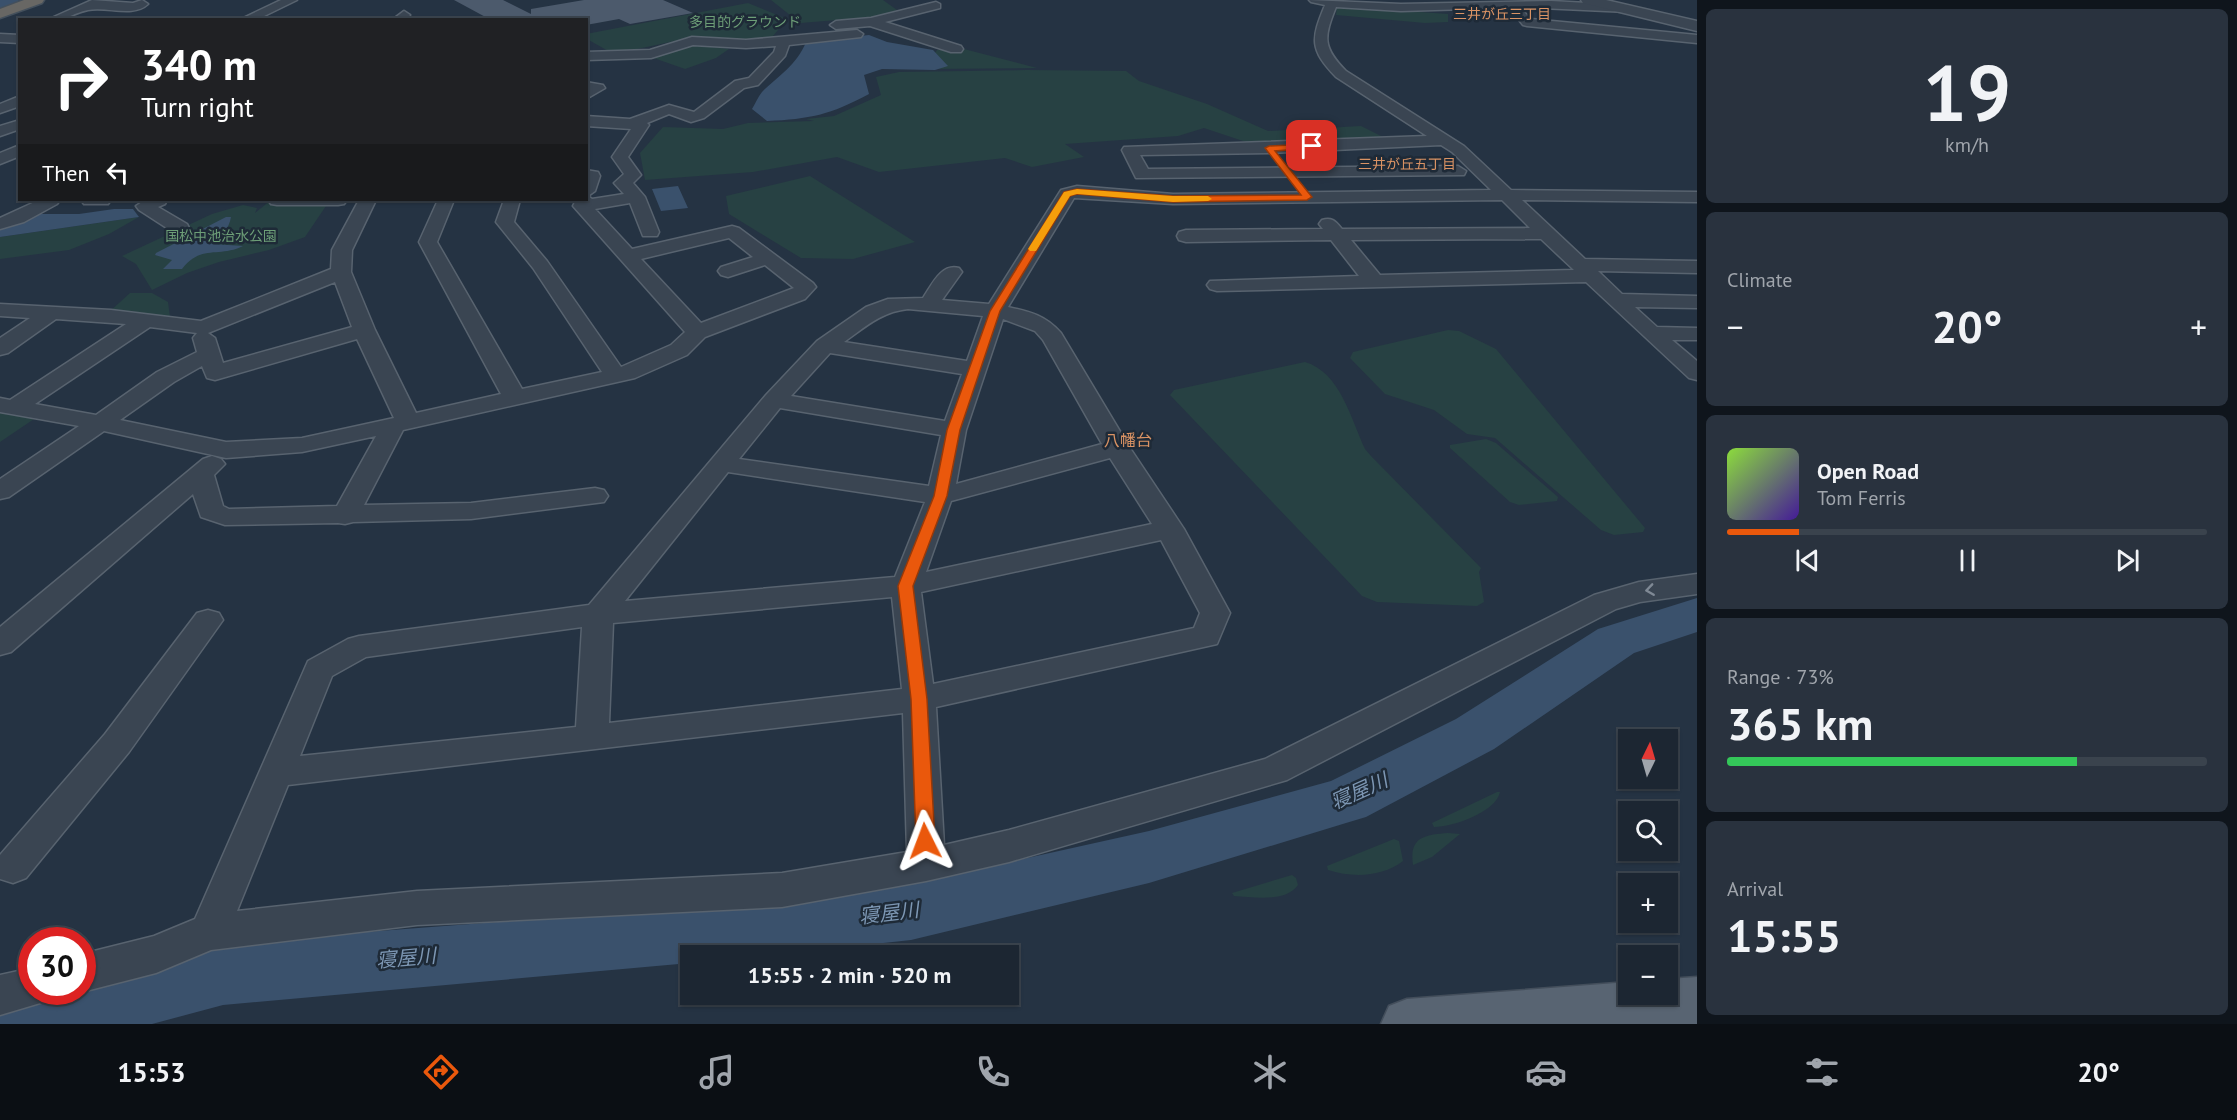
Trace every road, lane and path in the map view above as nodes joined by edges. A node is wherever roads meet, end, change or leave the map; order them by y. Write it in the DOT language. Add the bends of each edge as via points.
graph roads {
  1 [pos="37,0"];
  2 [pos="102,0"];
  3 [pos="128,0"];
  4 [pos="291,0"];
  5 [pos="898,0"];
  6 [pos="1315,0"];
  7 [pos="1571,0"];
  8 [pos="1588,0"];
  9 [pos="1333,2"];
  10 [pos="142,3"];
  11 [pos="1541,3"];
  12 [pos="1504,5"];
  13 [pos="115,6"];
  14 [pos="936,6"];
  15 [pos="1624,9"];
  16 [pos="87,11"];
  17 [pos="916,11"];
  18 [pos="0,14"];
  19 [pos="57,18"];
  20 [pos="250,18"];
  21 [pos="871,22"];
  22 [pos="1697,26"];
  23 [pos="857,34"];
  24 [pos="784,36"];
  25 [pos="0,38"];
  26 [pos="18,39"];
  27 [pos="1697,39"];
  28 [pos="1621,42"];
  29 [pos="956,49"];
  30 [pos="1669,50"];
  31 [pos="626,54"];
  32 [pos="590,59"];
  33 [pos="609,64"];
  34 [pos="647,67"];
  35 [pos="588,86"];
  36 [pos="588,94"];
  37 [pos="18,101"];
  38 [pos="0,109"];
  39 [pos="0,121"];
  40 [pos="588,121"];
  41 [pos="609,123"];
  42 [pos="18,124"];
  43 [pos="18,124"];
  44 [pos="632,124"];
  45 [pos="0,131"];
  46 [pos="594,137"];
  47 [pos="1443,140"];
  48 [pos="1269,148"];
  49 [pos="18,151"];
  50 [pos="0,159"];
  51 [pos="0,165"];
  52 [pos="18,168"];
  53 [pos="1458,171"];
  54 [pos="1289,174"];
  55 [pos="588,175"];
  56 [pos="588,188"];
  57 [pos="1506,195"];
  58 [pos="636,197"];
  59 [pos="1307,197"];
  60 [pos="1697,197"];
  61 [pos="588,199"];
  62 [pos="49,201"];
  63 [pos="157,201"];
  64 [pos="367,201"];
  65 [pos="446,201"];
  66 [pos="512,201"];
  67 [pos="586,201"];
  68 [pos="0,224"];
  69 [pos="180,228"];
  70 [pos="650,232"];
  71 [pos="1545,232"];
  72 [pos="1336,234"];
  73 [pos="1186,236"];
  74 [pos="627,256"];
  75 [pos="768,258"];
  76 [pos="1697,267"];
  77 [pos="728,271"];
  78 [pos="1587,271"];
  79 [pos="341,272"];
  80 [pos="952,272"];
  81 [pos="1374,281"];
  82 [pos="1216,285"];
  83 [pos="1618,300"];
  84 [pos="1697,302"];
  85 [pos="929,303"];
  86 [pos="0,310"];
  87 [pos="995,311"];
  88 [pos="51,313"];
  89 [pos="146,320"];
  90 [pos="201,328"];
  91 [pos="364,330"];
  92 [pos="697,332"];
  93 [pos="1652,333"];
  94 [pos="1697,334"];
  95 [pos="825,346"];
  96 [pos="0,348"];
  97 [pos="209,355"];
  98 [pos="976,369"];
  99 [pos="1697,372"];
  100 [pos="616,376"];
  101 [pos="516,399"];
  102 [pos="774,400"];
  103 [pos="7,407"];
  104 [pos="101,423"];
  105 [pos="401,424"];
  106 [pos="954,430"];
  107 [pos="1117,448"];
  108 [pos="226,450"];
  109 [pos="0,464"];
  110 [pos="724,464"];
  111 [pos="32,468"];
  112 [pos="201,475"];
  113 [pos="0,491"];
  114 [pos="595,496"];
  115 [pos="940,496"];
  116 [pos="345,516"];
  117 [pos="1170,529"];
  118 [pos="1697,584"];
  119 [pos="906,586"];
  120 [pos="598,614"];
  121 [pos="208,620"];
  122 [pos="0,644"];
  123 [pos="919,699"];
  124 [pos="592,738"];
  125 [pos="275,773"];
  126 [pos="926,865"];
  127 [pos="17,867"];
  128 [pos="210,932"];
  129 [pos="96,970"];
  130 [pos="18,990"];
  131 [pos="0,995"];
  132 [pos="1697,1001"];
  133 [pos="1407,1024"];
  1 -- 18 [label="highway"];
  2 -- 16 [label="street"];
  3 -- 13 [label="street"];
  4 -- 20 [label="street"];
  5 -- 17 [label="street"];
  6 -- 9 [label="street"];
  7 -- 11 [label="street"];
  8 -- 15 [label="street"];
  9 -- 12 [label="street" via="1399,9"];
  9 -- 47 [label="street" via="1320,35 1319,47 1326,60 1341,74"];
  10 -- 13 [label="street" via="135,7"];
  11 -- 12 [label="street"];
  11 -- 15 [label="street"];
  12 -- 27 [label="street" via="1527,21 1566,22 1684,43"];
  13 -- 16 [label="street"];
  14 -- 17 [label="street"];
  15 -- 22 [label="street"];
  16 -- 19 [label="street"];
  17 -- 21 [label="street"];
  21 -- 24 [label="street"];
  21 -- 29 [label="street"];
  23 -- 24 [label="street"];
  24 -- 31 [label="street" via="746,44 692,41 651,54"];
  24 -- 44 [label="street" via="780,53 753,82 740,84 699,115 691,117 669,109"];
  25 -- 26 [label="street"];
  28 -- 30 [label="street"];
  31 -- 32 [label="street"];
  31 -- 33 [label="street"];
  32 -- 33 [label="street"];
  33 -- 34 [label="street"];
  35 -- 36 [label="street" via="598,88"];
  37 -- 38 [label="street"];
  39 -- 42 [label="street"];
  40 -- 41 [label="street"];
  41 -- 44 [label="street"];
  41 -- 46 [label="street"];
  43 -- 45 [label="street"];
  44 -- 58 [label="street" via="640,125 620,157 633,176 623,183"];
  47 -- 48 [label="street"];
  47 -- 57 [label="street" via="1458,149"];
  48 -- 54 [label="street"];
  48 -- 54 [label="street" via="1130,150 1142,174"];
  49 -- 50 [label="street"];
  51 -- 52 [label="street"];
  53 -- 54 [label="street"];
  54 -- 59 [label="street"];
  55 -- 56 [label="street" via="592,176"];
  57 -- 59 [label="street"];
  57 -- 60 [label="street"];
  57 -- 71 [label="street"];
  58 -- 61 [label="street"];
  58 -- 70 [label="street"];
  59 -- 72 [label="street"];
  59 -- 87 [label="street" via="1173,199 1077,191 1067,194"];
  62 -- 68 [label="street"];
  63 -- 69 [label="street" via="145,206"];
  64 -- 79 [label="street" via="342,250"];
  65 -- 101 [label="street" via="428,242"];
  66 -- 100 [label="street" via="505,222 540,265"];
  67 -- 74 [label="street"];
  71 -- 72 [label="street"];
  71 -- 78 [label="street"];
  72 -- 73 [label="street"];
  72 -- 81 [label="street"];
  74 -- 75 [label="street" via="732,232"];
  74 -- 92 [label="street"];
  75 -- 77 [label="street"];
  75 -- 92 [label="street" via="806,286 798,295"];
  76 -- 78 [label="street"];
  78 -- 81 [label="street"];
  78 -- 83 [label="street"];
  79 -- 90 [label="street"];
  79 -- 91 [label="street"];
  80 -- 85 [label="street"];
  81 -- 82 [label="street"];
  83 -- 84 [label="street"];
  83 -- 93 [label="street"];
  85 -- 87 [label="street"];
  85 -- 95 [label="street" via="888,305 873,311"];
  86 -- 88 [label="street"];
  87 -- 98 [label="street"];
  87 -- 107 [label="street" via="1043,326"];
  88 -- 89 [label="street"];
  88 -- 96 [label="street"];
  89 -- 90 [label="street"];
  89 -- 103 [label="street"];
  90 -- 97 [label="street"];
  91 -- 97 [label="street" via="215,373"];
  91 -- 105 [label="street"];
  92 -- 100 [label="street" via="679,350"];
  93 -- 94 [label="street"];
  93 -- 99 [label="street"];
  95 -- 98 [label="street"];
  95 -- 102 [label="street"];
  97 -- 104 [label="street" via="162,377"];
  98 -- 106 [label="street"];
  100 -- 101 [label="street"];
  101 -- 105 [label="street"];
  102 -- 106 [label="street"];
  102 -- 110 [label="street"];
  103 -- 104 [label="street"];
  104 -- 108 [label="street"];
  104 -- 111 [label="street"];
  105 -- 108 [label="street" via="302,445"];
  105 -- 116 [label="street"];
  106 -- 115 [label="street"];
  107 -- 115 [label="street"];
  107 -- 117 [label="street"];
  108 -- 112 [label="street"];
  109 -- 111 [label="street"];
  110 -- 115 [label="street"];
  110 -- 120 [label="street"];
  111 -- 113 [label="street"];
  112 -- 116 [label="street" via="211,511 225,518"];
  112 -- 122 [label="street"];
  114 -- 116 [label="street" via="471,511"];
  115 -- 119 [label="street"];
  117 -- 119 [label="street"];
  117 -- 123 [label="street" via="1215,613 1206,636"];
  118 -- 126 [label="street, one-way" via="1639,592 1605,602 1275,770 1009,846"];
  119 -- 120 [label="street"];
  119 -- 123 [label="street"];
  120 -- 124 [label="street"];
  120 -- 125 [label="street" via="359,647 318,669"];
  121 -- 127 [label="street" via="117,743"];
  123 -- 124 [label="street"];
  123 -- 126 [label="street"];
  124 -- 125 [label="street"];
  125 -- 128 [label="street"];
  126 -- 128 [label="street" via="783,890 417,908"];
  128 -- 129 [label="street" via="156,954"];
  130 -- 131 [label="street"];
  132 -- 133 [label="main road"];
}
